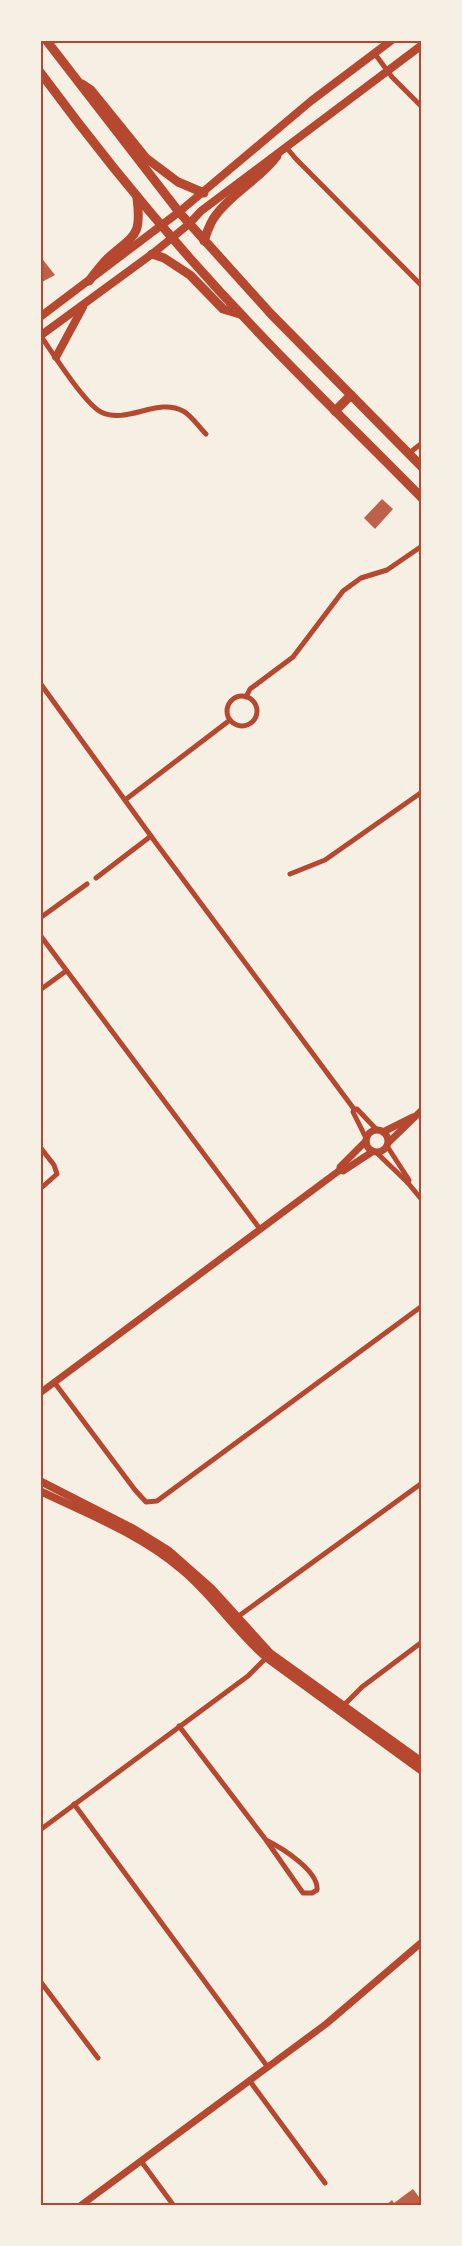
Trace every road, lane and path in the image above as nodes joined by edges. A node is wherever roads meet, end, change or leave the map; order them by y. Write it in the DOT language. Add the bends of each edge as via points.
graph roads {
  1 [pos="46,40"];
  2 [pos="392,40"];
  3 [pos="422,45"];
  4 [pos="375,54"];
  5 [pos="387,70"];
  6 [pos="40,72"];
  7 [pos="75,80"];
  8 [pos="422,107"];
  9 [pos="286,147"];
  10 [pos="277,156"];
  11 [pos="204,193"];
  12 [pos="137,196"];
  13 [pos="179,212"];
  14 [pos="189,224"];
  15 [pos="161,226"];
  16 [pos="172,238"];
  17 [pos="204,241"];
  18 [pos="152,254"];
  19 [pos="89,281"];
  20 [pos="422,286"];
  21 [pos="85,303"];
  22 [pos="241,315"];
  23 [pos="40,317"];
  24 [pos="41,335"];
  25 [pos="56,357"];
  26 [pos="351,395"];
  27 [pos="335,411"];
  28 [pos="206,434"];
  29 [pos="422,443"];
  30 [pos="408,454"];
  31 [pos="422,467"];
  32 [pos="422,498"];
  33 [pos="422,546"];
  34 [pos="40,683"];
  35 [pos="246,696"];
  36 [pos="230,720"];
  37 [pos="422,792"];
  38 [pos="125,800"];
  39 [pos="151,836"];
  40 [pos="290,874"];
  41 [pos="96,878"];
  42 [pos="87,884"];
  43 [pos="40,918"];
  44 [pos="40,935"];
  45 [pos="66,971"];
  46 [pos="40,990"];
  47 [pos="354,1108"];
  48 [pos="422,1110"];
  49 [pos="412,1117"];
  50 [pos="380,1131"];
  51 [pos="366,1139"];
  52 [pos="388,1144"];
  53 [pos="40,1148"];
  54 [pos="374,1152"];
  55 [pos="339,1170"];
  56 [pos="408,1183"];
  57 [pos="40,1189"];
  58 [pos="422,1200"];
  59 [pos="260,1229"];
  60 [pos="422,1306"];
  61 [pos="54,1382"];
  62 [pos="40,1393"];
  63 [pos="40,1481"];
  64 [pos="422,1483"];
  65 [pos="40,1491"];
  66 [pos="234,1620"];
  67 [pos="422,1642"];
  68 [pos="269,1655"];
  69 [pos="341,1709"];
  70 [pos="180,1726"];
  71 [pos="422,1762"];
  72 [pos="422,1770"];
  73 [pos="74,1804"];
  74 [pos="40,1830"];
  75 [pos="266,1840"];
  76 [pos="421,1943"];
  77 [pos="40,1981"];
  78 [pos="98,2058"];
  79 [pos="267,2066"];
  80 [pos="249,2080"];
  81 [pos="141,2161"];
  82 [pos="325,2183"];
  83 [pos="80,2205"];
  84 [pos="174,2205"];
  1 -- 7 [label="highway"];
  2 -- 4 [label="main road"];
  3 -- 5 [label="main road"];
  4 -- 5 [label="street"];
  4 -- 11 [label="main road" via="311,101"];
  5 -- 8 [label="street"];
  5 -- 9 [label="main road"];
  6 -- 12 [label="highway"];
  7 -- 11 [label="highway" via="91,90 146,158 178,182"];
  7 -- 13 [label="highway"];
  9 -- 10 [label="main road"];
  9 -- 20 [label="street"];
  10 -- 14 [label="main road"];
  10 -- 17 [label="highway" via="214,217"];
  11 -- 13 [label="main road"];
  12 -- 15 [label="highway"];
  12 -- 19 [label="highway" via="140,216 134,236"];
  13 -- 14 [label="highway"];
  13 -- 15 [label="main road"];
  14 -- 16 [label="main road"];
  14 -- 17 [label="highway"];
  15 -- 16 [label="highway"];
  15 -- 19 [label="main road"];
  16 -- 18 [label="main road"];
  16 -- 22 [label="highway"];
  17 -- 26 [label="highway"];
  18 -- 21 [label="main road"];
  18 -- 22 [label="highway" via="190,275 223,309"];
  19 -- 23 [label="main road"];
  21 -- 24 [label="main road"];
  21 -- 25 [label="main road"];
  22 -- 27 [label="highway"];
  24 -- 25 [label="street"];
  25 -- 28 [label="street" via="100,412 118,416 159,407 182,411"];
  26 -- 27 [label="highway"];
  26 -- 30 [label="highway"];
  27 -- 32 [label="highway"];
  29 -- 30 [label="street"];
  30 -- 31 [label="highway"];
  33 -- 35 [label="street" via="387,570 361,578 343,591 293,657"];
  34 -- 38 [label="street"];
  35 -- 36 [label="street" via="229,703"];
  35 -- 36 [label="street" via="257,709 253,722 241,726"];
  36 -- 38 [label="street"];
  37 -- 40 [label="street" via="325,860"];
  38 -- 39 [label="street"];
  39 -- 41 [label="street"];
  39 -- 47 [label="street"];
  42 -- 43 [label="street"];
  44 -- 45 [label="street"];
  45 -- 46 [label="street"];
  45 -- 59 [label="street"];
  47 -- 50 [label="street"];
  47 -- 51 [label="street"];
  48 -- 49 [label="street"];
  49 -- 50 [label="street"];
  49 -- 52 [label="street"];
  50 -- 51 [label="street" via="369,1133"];
  50 -- 52 [label="street" via="387,1136"];
  51 -- 54 [label="street"];
  51 -- 55 [label="street"];
  52 -- 54 [label="street" via="382,1152"];
  52 -- 56 [label="street"];
  53 -- 57 [label="street" via="57,1174"];
  54 -- 55 [label="street"];
  54 -- 56 [label="street"];
  55 -- 59 [label="street"];
  56 -- 58 [label="street"];
  59 -- 61 [label="street"];
  60 -- 61 [label="street" via="157,1502 146,1502 135,1490"];
  61 -- 62 [label="street"];
  63 -- 66 [label="main road" via="169,1551 199,1576"];
  64 -- 66 [label="street"];
  65 -- 66 [label="main road" via="153,1548"];
  66 -- 68 [label="main road"];
  67 -- 69 [label="street" via="362,1687"];
  68 -- 69 [label="main road"];
  68 -- 70 [label="street" via="248,1676"];
  69 -- 71 [label="main road"];
  69 -- 72 [label="main road"];
  70 -- 73 [label="street"];
  70 -- 75 [label="street"];
  73 -- 74 [label="street"];
  73 -- 79 [label="street"];
  75 -- 75 [label="street" via="313,1874 317,1890 303,1893"];
  76 -- 79 [label="street" via="344,2010"];
  77 -- 78 [label="street"];
  79 -- 80 [label="street"];
  80 -- 81 [label="street"];
  80 -- 82 [label="street"];
  81 -- 83 [label="street"];
  81 -- 84 [label="street"];
}
